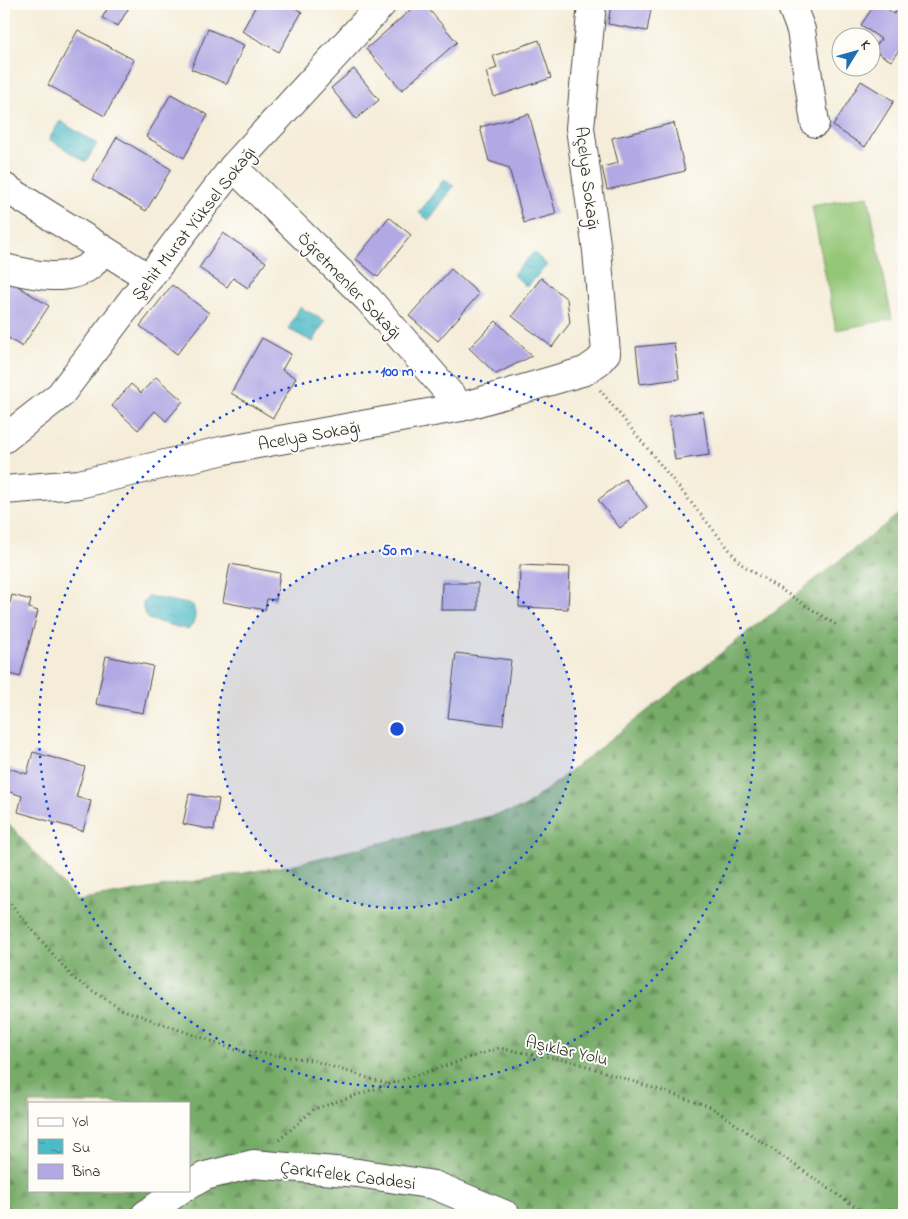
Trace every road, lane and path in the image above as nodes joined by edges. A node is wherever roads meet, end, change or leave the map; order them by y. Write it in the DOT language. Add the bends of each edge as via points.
graph roads {
  1 [pos="382,4"];
  2 [pos="592,4"];
  3 [pos="791,4"];
  4 [pos="815,123"];
  5 [pos="233,167"];
  6 [pos="4,187"];
  7 [pos="102,249"];
  8 [pos="4,268"];
  9 [pos="149,278"];
  10 [pos="606,353"];
  11 [pos="585,372"];
  12 [pos="461,407"];
  13 [pos="4,439"];
  14 [pos="4,490"];
  15 [pos="838,626"];
  16 [pos="4,896"];
  17 [pos="388,1084"];
  18 [pos="253,1164"];
  19 [pos="190,1184"];
  20 [pos="177,1192"];
  21 [pos="145,1215"];
  22 [pos="506,1215"];
  23 [pos="867,1215"];
  1 -- 5 [label="street, Şehit Murat Yüksel Sokağı"];
  2 -- 10 [label="street, Açelya Sokağı" via="580,128 597,251"];
  3 -- 4 [label="street" via="801,30"];
  5 -- 9 [label="street, Şehit Murat Yüksel Sokağı"];
  5 -- 12 [label="street, Öğretmenler Sokağı" via="368,299"];
  6 -- 7 [label="street"];
  7 -- 8 [label="street" via="92,264 69,275 37,276"];
  7 -- 9 [label="street"];
  9 -- 13 [label="street, Şehit Murat Yüksel Sokağı" via="60,395"];
  10 -- 11 [label="street, Acelya Sokağı"];
  11 -- 12 [label="street, Acelya Sokağı"];
  11 -- 15 [label="path" via="741,564"];
  12 -- 14 [label="street, Acelya Sokağı" via="225,450 78,484"];
  16 -- 17 [label="path" via="73,978 121,1009 236,1050 310,1060"];
  17 -- 18 [label="path, Aşıklar Yolu" via="314,1109"];
  17 -- 23 [label="path, Aşıklar Yolu" via="499,1048 571,1061 711,1107"];
  18 -- 19 [label="street, Çarkıfelek Caddesi" via="205,1176"];
  18 -- 22 [label="street, Çarkıfelek Caddesi" via="358,1173 434,1185"];
  20 -- 21 [label="street"];
}
